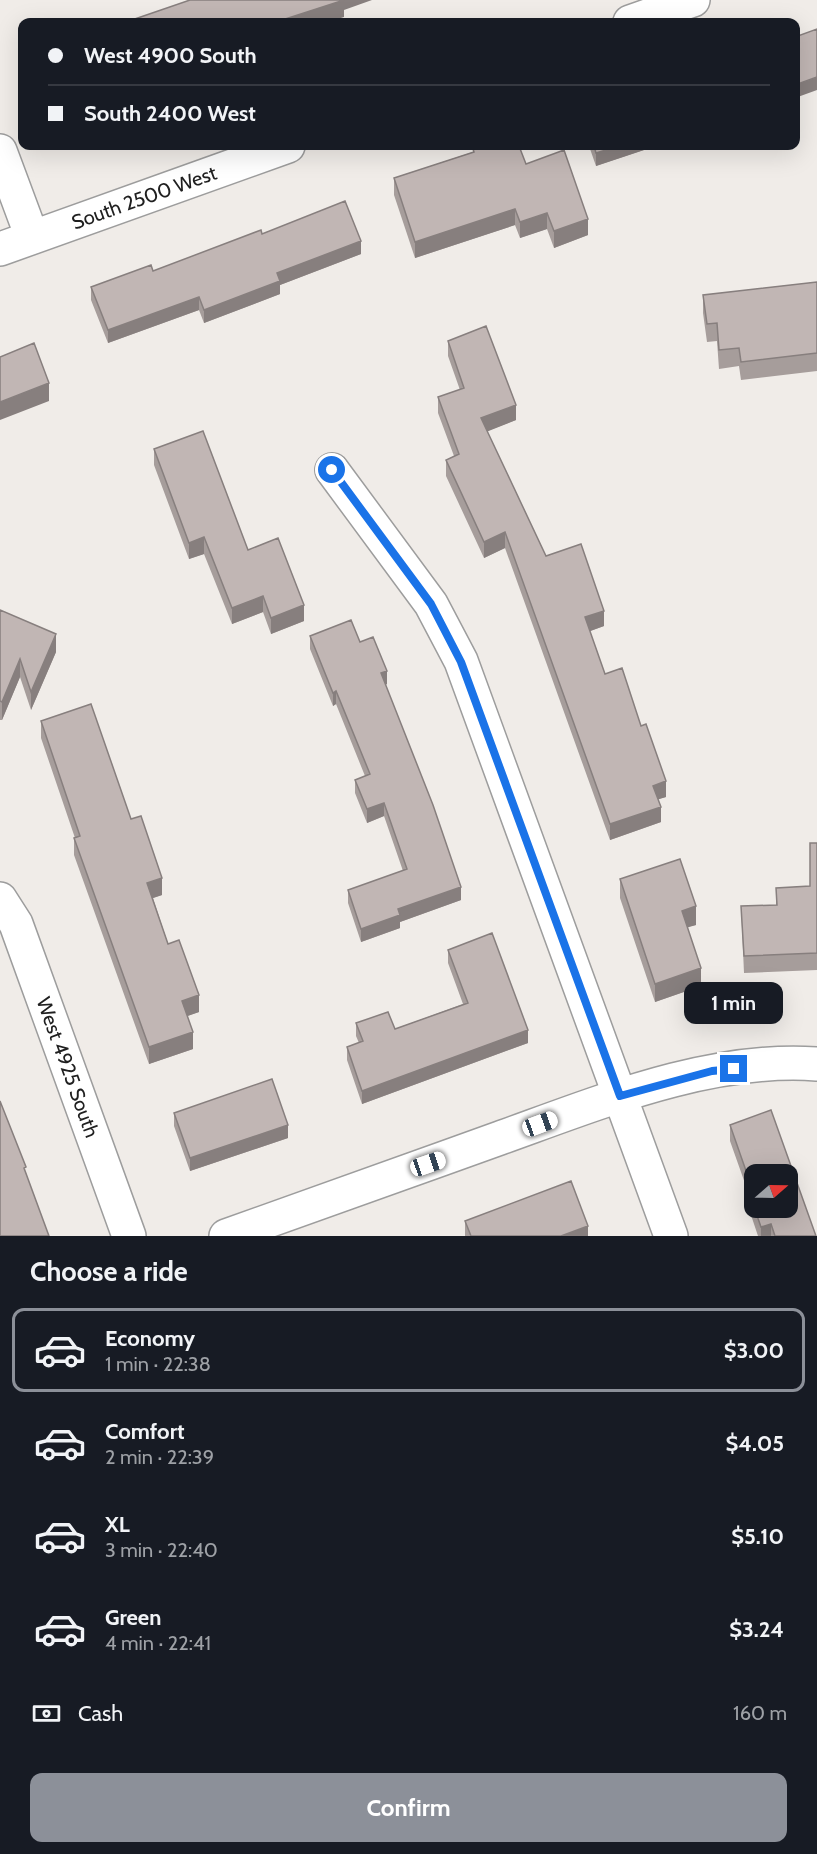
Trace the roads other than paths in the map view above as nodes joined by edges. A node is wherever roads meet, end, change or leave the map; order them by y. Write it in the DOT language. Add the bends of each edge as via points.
graph roads {
  1 [pos="693,0"];
  2 [pos="641,18"];
  3 [pos="277,150"];
  4 [pos="0,151"];
  5 [pos="32,237"];
  6 [pos="0,249"];
  7 [pos="332,470"];
  8 [pos="0,899"];
  9 [pos="817,1064"];
  10 [pos="620,1096"];
  11 [pos="129,1236"];
  12 [pos="226,1236"];
  13 [pos="670,1236"];
  1 -- 2 [label="street"];
  3 -- 5 [label="street, South 2500 West"];
  4 -- 5 [label="street"];
  5 -- 6 [label="street, South 2500 West"];
  7 -- 10 [label="street" via="431,604 461,662"];
  8 -- 11 [label="street, West 4925 South" via="15,924"];
  9 -- 10 [label="street" via="712,1071"];
  10 -- 12 [label="street"];
  10 -- 13 [label="street"];
}
